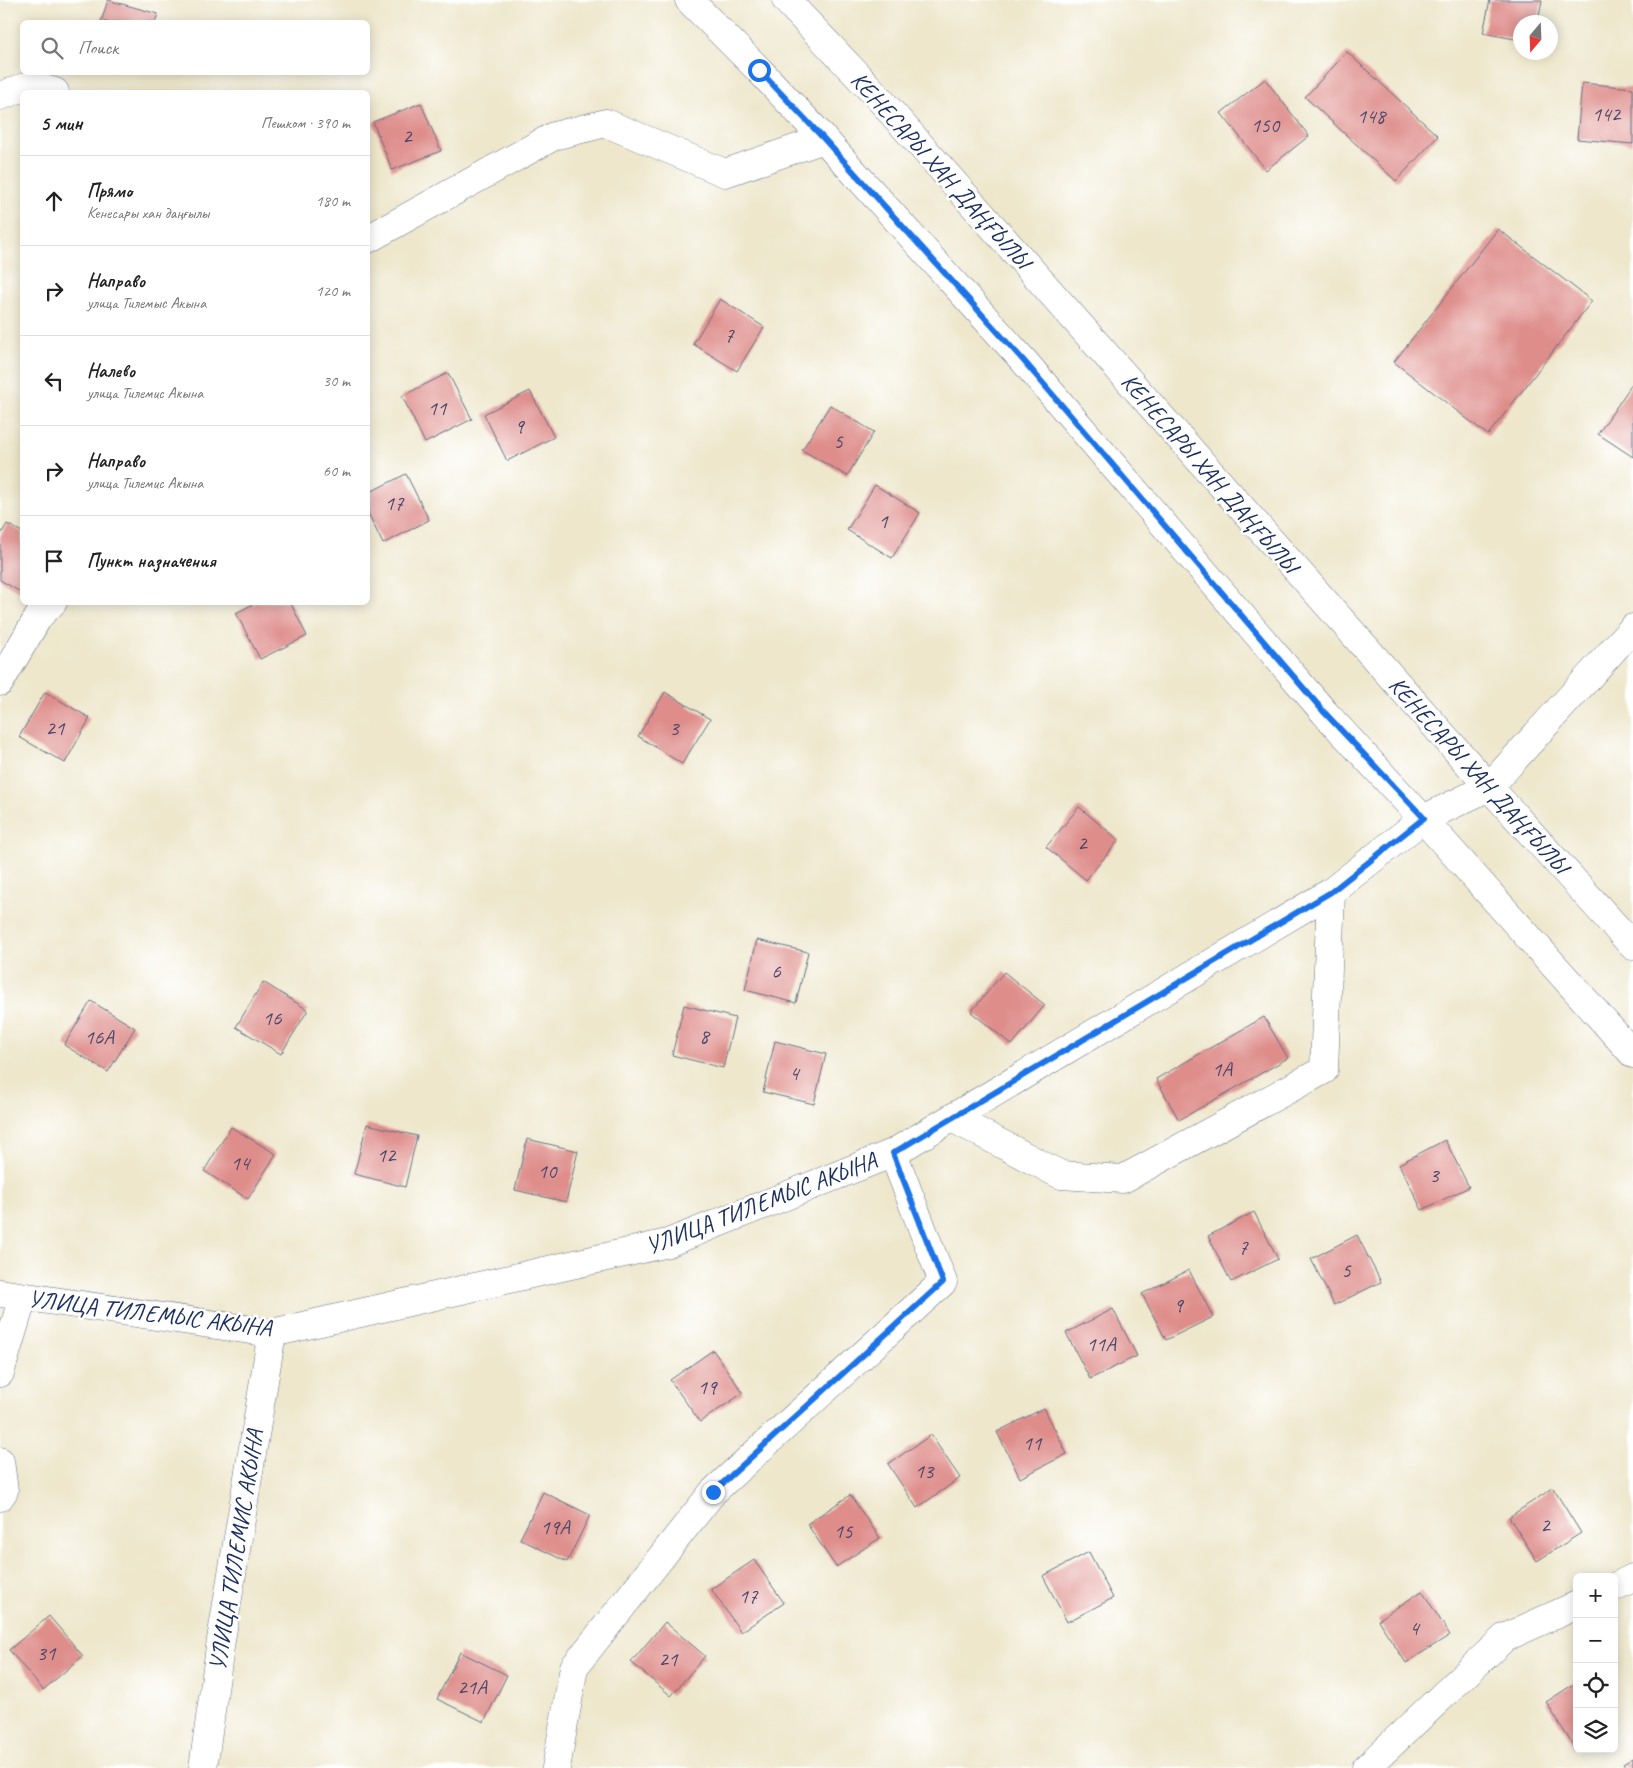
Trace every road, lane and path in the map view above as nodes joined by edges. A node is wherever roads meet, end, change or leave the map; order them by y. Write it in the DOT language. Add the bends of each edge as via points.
graph roads {
  1 [pos="689,0"];
  2 [pos="786,0"];
  3 [pos="48,90"];
  4 [pos="0,96"];
  5 [pos="824,139"];
  6 [pos="370,238"];
  7 [pos="50,605"];
  8 [pos="1633,628"];
  9 [pos="0,682"];
  10 [pos="1489,787"];
  11 [pos="1424,818"];
  12 [pos="1331,892"];
  13 [pos="1633,946"];
  14 [pos="1633,1054"];
  15 [pos="952,1118"];
  16 [pos="893,1153"];
  17 [pos="12,1295"];
  18 [pos="272,1332"];
  19 [pos="0,1373"];
  20 [pos="0,1461"];
  21 [pos="0,1498"];
  22 [pos="1633,1578"];
  23 [pos="1618,1585"];
  24 [pos="1573,1607"];
  25 [pos="203,1768"];
  26 [pos="556,1768"];
  27 [pos="1366,1768"];
  1 -- 5 [label="street"];
  2 -- 10 [label="street, КЕНЕСАРЫ ХАН ДАҢҒЫЛЫ" via="883,102"];
  3 -- 4 [label="street" via="30,85"];
  5 -- 6 [label="street" via="726,173 606,122 554,136"];
  5 -- 11 [label="street" via="1023,360 1324,712"];
  7 -- 9 [label="street" via="39,616"];
  8 -- 10 [label="street"];
  10 -- 11 [label="street, УЛИЦА ТИЛЕМЫС АКЫНА"];
  10 -- 13 [label="street, КЕНЕСАРЫ ХАН ДАҢҒЫЛЫ"];
  11 -- 12 [label="street, УЛИЦА ТИЛЕМЫС АКЫНА"];
  11 -- 14 [label="street"];
  12 -- 15 [label="street, УЛИЦА ТИЛЕМЫС АКЫНА"];
  12 -- 15 [label="street" via="1324,1070 1123,1179 1062,1175"];
  15 -- 16 [label="street, УЛИЦА ТИЛЕМЫС АКЫНА"];
  16 -- 18 [label="street, УЛИЦА ТИЛЕМЫС АКЫНА" via="668,1243"];
  16 -- 26 [label="street" via="943,1282 713,1492 574,1667"];
  17 -- 18 [label="street, УЛИЦА ТИЛЕМЫС АКЫНА"];
  17 -- 19 [label="street"];
  18 -- 25 [label="street, УЛИЦА ТИЛЕМИС АКЫНА"];
  20 -- 21 [label="street" via="4,1490"];
  22 -- 23 [label="street"];
  24 -- 27 [label="street" via="1504,1638"];
}
